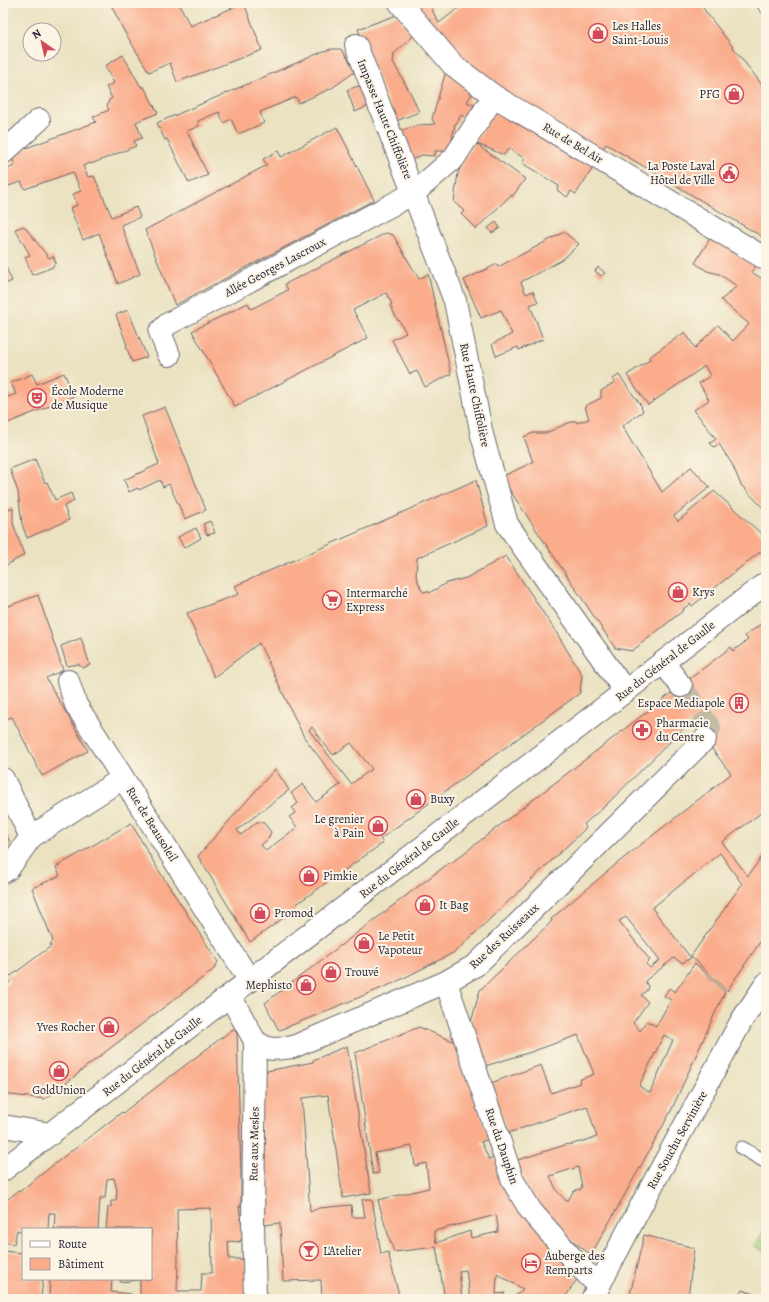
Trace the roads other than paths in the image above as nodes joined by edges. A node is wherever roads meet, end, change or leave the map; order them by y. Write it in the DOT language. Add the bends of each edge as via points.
graph roads {
  1 [pos="400,3"];
  2 [pos="763,3"];
  3 [pos="766,7"];
  4 [pos="356,45"];
  5 [pos="494,96"];
  6 [pos="39,120"];
  7 [pos="3,153"];
  8 [pos="414,193"];
  9 [pos="766,259"];
  10 [pos="169,355"];
  11 [pos="766,583"];
  12 [pos="663,662"];
  13 [pos="68,681"];
  14 [pos="681,686"];
  15 [pos="625,691"];
  16 [pos="705,739"];
  17 [pos="123,778"];
  18 [pos="3,780"];
  19 [pos="30,837"];
  20 [pos="3,872"];
  21 [pos="250,981"];
  22 [pos="446,982"];
  23 [pos="766,984"];
  24 [pos="230,996"];
  25 [pos="255,1041"];
  26 [pos="3,1126"];
  27 [pos="51,1134"];
  28 [pos="742,1148"];
  29 [pos="766,1162"];
  30 [pos="3,1170"];
  31 [pos="596,1292"];
  32 [pos="255,1299"];
  1 -- 5 [label="street, Rue de Bel Air" via="453,65"];
  2 -- 3 [label="lane"];
  4 -- 8 [label="street, Impasse Haute Chiffolière"];
  5 -- 8 [label="street" via="454,158"];
  5 -- 9 [label="street, Rue de Bel Air"];
  6 -- 7 [label="street"];
  8 -- 10 [label="street, Allée Georges Lascroux" via="200,299 160,332"];
  8 -- 15 [label="street, Rue Haute Chiffolière" via="455,301 482,434 507,524"];
  11 -- 12 [label="street, Rue du Général de Gaulle"];
  12 -- 14 [label="street"];
  12 -- 15 [label="street, Rue du Général de Gaulle"];
  13 -- 17 [label="street" via="76,705"];
  15 -- 21 [label="street, Rue du Général de Gaulle"];
  16 -- 22 [label="street, Rue des Ruisseaux" via="476,965"];
  17 -- 19 [label="street, Rue de Beausoleil"];
  17 -- 21 [label="street, Rue de Beausoleil"];
  18 -- 19 [label="street"];
  19 -- 20 [label="street, Rue de Beausoleil" via="8,869"];
  21 -- 24 [label="street, Rue du Général de Gaulle"];
  22 -- 25 [label="street, Rue des Ruisseaux" via="293,1047 272,1050"];
  22 -- 31 [label="street, Rue du Dauphin" via="513,1181 531,1211 578,1265"];
  23 -- 31 [label="street, Rue Souchu Servinière" via="742,1020"];
  24 -- 25 [label="street, Rue aux Mesles"];
  24 -- 27 [label="street, Rue du Général de Gaulle"];
  25 -- 32 [label="street, Rue aux Mesles"];
  26 -- 27 [label="street"];
  27 -- 30 [label="street, Rue du Général de Gaulle"];
  28 -- 29 [label="lane"];
}
